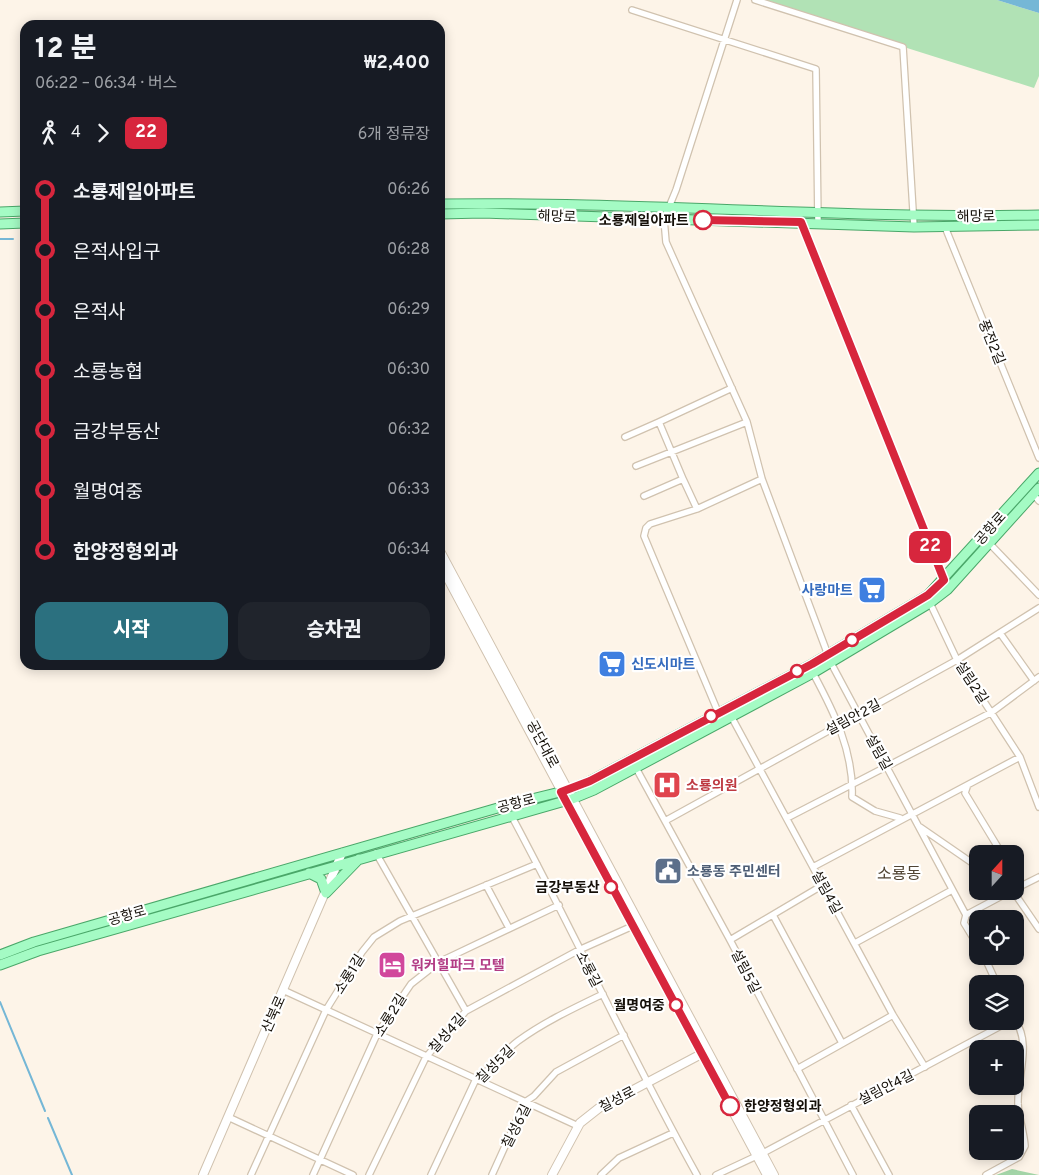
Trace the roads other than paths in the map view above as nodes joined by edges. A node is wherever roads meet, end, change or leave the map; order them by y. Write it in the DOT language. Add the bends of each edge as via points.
graph roads {
  1 [pos="738,0"];
  2 [pos="755,0"];
  3 [pos="632,10"];
  4 [pos="725,38"];
  5 [pos="445,204"];
  6 [pos="669,208"];
  7 [pos="20,211"];
  8 [pos="818,211"];
  9 [pos="0,212"];
  10 [pos="445,214"];
  11 [pos="913,216"];
  12 [pos="1039,216"];
  13 [pos="664,219"];
  14 [pos="801,222"];
  15 [pos="818,222"];
  16 [pos="20,223"];
  17 [pos="0,224"];
  18 [pos="914,226"];
  19 [pos="945,226"];
  20 [pos="1039,226"];
  21 [pos="732,388"];
  22 [pos="659,422"];
  23 [pos="747,422"];
  24 [pos="625,437"];
  25 [pos="671,450"];
  26 [pos="1039,458"];
  27 [pos="636,466"];
  28 [pos="1039,473"];
  29 [pos="683,479"];
  30 [pos="762,479"];
  31 [pos="1037,494"];
  32 [pos="644,496"];
  33 [pos="697,508"];
  34 [pos="990,544"];
  35 [pos="445,561"];
  36 [pos="445,573"];
  37 [pos="944,580"];
  38 [pos="947,590"];
  39 [pos="1039,595"];
  40 [pos="930,603"];
  41 [pos="1039,608"];
  42 [pos="1000,633"];
  43 [pos="830,658"];
  44 [pos="957,660"];
  45 [pos="813,674"];
  46 [pos="1036,679"];
  47 [pos="718,712"];
  48 [pos="992,712"];
  49 [pos="858,714"];
  50 [pos="731,716"];
  51 [pos="839,724"];
  52 [pos="1020,757"];
  53 [pos="887,765"];
  54 [pos="636,768"];
  55 [pos="759,768"];
  56 [pos="853,783"];
  57 [pos="967,787"];
  58 [pos="566,795"];
  59 [pos="1039,807"];
  60 [pos="511,814"];
  61 [pos="913,815"];
  62 [pos="787,818"];
  63 [pos="900,818"];
  64 [pos="665,821"];
  65 [pos="920,827"];
  66 [pos="997,845"];
  67 [pos="342,853"];
  68 [pos="376,853"];
  69 [pos="361,858"];
  70 [pos="969,861"];
  71 [pos="338,864"];
  72 [pos="537,864"];
  73 [pos="812,866"];
  74 [pos="309,872"];
  75 [pos="1039,877"];
  76 [pos="1024,884"];
  77 [pos="486,885"];
  78 [pos="823,886"];
  79 [pos="952,890"];
  80 [pos="326,893"];
  81 [pos="994,900"];
  82 [pos="1020,900"];
  83 [pos="559,905"];
  84 [pos="413,915"];
  85 [pos="773,915"];
  86 [pos="966,915"];
  87 [pos="636,925"];
  88 [pos="509,928"];
  89 [pos="1039,929"];
  90 [pos="969,932"];
  91 [pos="730,940"];
  92 [pos="855,943"];
  93 [pos="579,950"];
  94 [pos="0,955"];
  95 [pos="439,962"];
  96 [pos="0,965"];
  97 [pos="283,990"];
  98 [pos="602,994"];
  99 [pos="326,1010"];
  100 [pos="466,1011"];
  101 [pos="893,1015"];
  102 [pos="993,1030"];
  103 [pos="1022,1030"];
  104 [pos="377,1034"];
  105 [pos="624,1036"];
  106 [pos="842,1043"];
  107 [pos="706,1052"];
  108 [pos="426,1057"];
  109 [pos="925,1067"];
  110 [pos="797,1069"];
  111 [pos="476,1079"];
  112 [pos="648,1083"];
  113 [pos="525,1102"];
  114 [pos="851,1105"];
  115 [pos="228,1116"];
  116 [pos="823,1120"];
  117 [pos="578,1126"];
  118 [pos="673,1132"];
  119 [pos="268,1135"];
  120 [pos="760,1154"];
  121 [pos="320,1159"];
  122 [pos="203,1175"];
  123 [pos="251,1175"];
  124 [pos="313,1175"];
  125 [pos="353,1175"];
  126 [pos="369,1175"];
  127 [pos="431,1175"];
  128 [pos="492,1175"];
  129 [pos="552,1175"];
  130 [pos="601,1175"];
  131 [pos="697,1175"];
  132 [pos="716,1175"];
  133 [pos="767,1175"];
  134 [pos="774,1175"];
  135 [pos="853,1175"];
  136 [pos="889,1175"];
  137 [pos="986,1175"];
  1 -- 4 [label="street"];
  2 -- 11 [label="street" via="903,47"];
  3 -- 4 [label="street"];
  4 -- 6 [label="street"];
  4 -- 8 [label="street" via="816,69"];
  5 -- 6 [label="main road, 해망로"];
  6 -- 8 [label="main road, 해망로"];
  6 -- 13 [label="street"];
  7 -- 9 [label="main road"];
  8 -- 11 [label="main road, 해망로"];
  8 -- 15 [label="street"];
  10 -- 13 [label="main road, 해망로"];
  11 -- 12 [label="main road, 해망로"];
  11 -- 18 [label="street"];
  13 -- 14 [label="main road, 해망로"];
  13 -- 21 [label="street, 설림길" via="666,242"];
  14 -- 15 [label="main road, 해망로"];
  14 -- 37 [label="street"];
  15 -- 18 [label="main road, 해망로"];
  16 -- 17 [label="main road"];
  18 -- 19 [label="main road, 해망로"];
  19 -- 20 [label="main road, 해망로"];
  19 -- 26 [label="street, 풍전2길"];
  21 -- 22 [label="street"];
  21 -- 23 [label="street, 설림길"];
  22 -- 24 [label="street"];
  22 -- 25 [label="street"];
  23 -- 25 [label="street"];
  23 -- 30 [label="street, 설림길"];
  25 -- 27 [label="street"];
  25 -- 29 [label="street"];
  28 -- 37 [label="main road, 공항로"];
  29 -- 32 [label="street"];
  29 -- 33 [label="street"];
  30 -- 33 [label="street"];
  30 -- 43 [label="street, 설림길"];
  31 -- 34 [label="main road, 공항로"];
  33 -- 47 [label="street" via="650,524 644,536"];
  34 -- 38 [label="main road, 공항로"];
  34 -- 39 [label="street"];
  35 -- 58 [label="street, 공단대로"];
  36 -- 58 [label="street, 공단대로"];
  37 -- 38 [label="street"];
  37 -- 43 [label="main road, 공항로" via="928,595"];
  38 -- 40 [label="main road, 공항로"];
  40 -- 43 [label="main road, 공항로"];
  40 -- 44 [label="street, 설림2길"];
  41 -- 42 [label="street, 설림안2길"];
  42 -- 44 [label="street, 설림안2길"];
  42 -- 46 [label="street"];
  43 -- 45 [label="main road, 공항로"];
  43 -- 47 [label="main road, 공항로"];
  43 -- 49 [label="street, 설림길"];
  44 -- 48 [label="street, 설림2길"];
  44 -- 49 [label="street, 설림안2길"];
  45 -- 50 [label="main road, 공항로"];
  45 -- 51 [label="street"];
  46 -- 48 [label="street"];
  47 -- 58 [label="main road, 공항로"];
  48 -- 52 [label="street, 설림2길"];
  48 -- 53 [label="street"];
  49 -- 51 [label="street, 설림안2길"];
  49 -- 53 [label="street, 설림길"];
  50 -- 54 [label="main road, 공항로"];
  50 -- 55 [label="street, 설림4길"];
  51 -- 55 [label="street, 설림안2길"];
  51 -- 56 [label="street" via="849,754"];
  52 -- 57 [label="street"];
  52 -- 59 [label="street, 설림2길"];
  53 -- 56 [label="street"];
  53 -- 61 [label="street, 설림길"];
  54 -- 58 [label="main road, 공항로" via="594,790"];
  54 -- 64 [label="street, 설림5길"];
  55 -- 62 [label="street, 설림4길"];
  55 -- 64 [label="street, 설림안2길"];
  56 -- 62 [label="street"];
  56 -- 63 [label="street" via="852,797 875,811"];
  57 -- 61 [label="street"];
  57 -- 66 [label="street" via="965,793"];
  58 -- 60 [label="main road, 공항로"];
  58 -- 67 [label="main road, 공항로"];
  58 -- 87 [label="street, 공단대로"];
  60 -- 68 [label="main road, 공항로"];
  60 -- 72 [label="street, 소룡길"];
  61 -- 63 [label="street"];
  61 -- 65 [label="street, 설림길"];
  62 -- 73 [label="street, 설림4길"];
  63 -- 73 [label="street"];
  64 -- 91 [label="street, 설림5길"];
  65 -- 70 [label="street"];
  65 -- 79 [label="street, 설림길"];
  67 -- 71 [label="street, 산북로"];
  67 -- 94 [label="main road, 공항로" via="34,942"];
  68 -- 69 [label="main road, 공항로"];
  68 -- 84 [label="street"];
  69 -- 71 [label="main road, 공항로"];
  69 -- 80 [label="main road"];
  71 -- 74 [label="main road, 공항로"];
  71 -- 80 [label="street, 산북로"];
  72 -- 77 [label="street, 소룡1길"];
  72 -- 83 [label="street, 소룡길"];
  73 -- 78 [label="street, 설림4길"];
  74 -- 80 [label="main road" via="321,879"];
  74 -- 96 [label="main road, 공항로"];
  75 -- 76 [label="street"];
  77 -- 84 [label="street, 소룡1길"];
  77 -- 88 [label="street"];
  78 -- 85 [label="street"];
  78 -- 92 [label="street, 설림4길"];
  79 -- 86 [label="street, 설림길"];
  79 -- 92 [label="street"];
  80 -- 97 [label="street, 산북로"];
  81 -- 86 [label="street"];
  82 -- 89 [label="street"];
  83 -- 88 [label="street, 소룡2길"];
  83 -- 93 [label="street, 소룡길"];
  84 -- 95 [label="street"];
  84 -- 99 [label="street, 소룡1길" via="374,937"];
  85 -- 91 [label="street"];
  85 -- 106 [label="street"];
  86 -- 90 [label="street, 설림길" via="964,924"];
  87 -- 93 [label="street, 칠성4길"];
  87 -- 107 [label="street, 공단대로"];
  88 -- 95 [label="street, 소룡2길"];
  91 -- 110 [label="street, 설림5길"];
  92 -- 101 [label="street, 설림4길"];
  93 -- 98 [label="street, 소룡길"];
  93 -- 100 [label="street, 칠성4길"];
  95 -- 100 [label="street"];
  95 -- 104 [label="street, 소룡2길" via="410,984"];
  97 -- 99 [label="street"];
  97 -- 115 [label="street, 산북로"];
  98 -- 105 [label="street, 소룡길"];
  98 -- 111 [label="street, 칠성5길" via="516,1042 490,1071"];
  99 -- 104 [label="street"];
  99 -- 119 [label="street, 소룡1길"];
  100 -- 108 [label="street, 칠성4길"];
  101 -- 106 [label="street"];
  101 -- 109 [label="street, 설림4길"];
  102 -- 109 [label="street, 설림안4길"];
  103 -- 137 [label="street" via="1024,1045 1018,1078 1018,1102 1025,1146 1019,1157"];
  104 -- 108 [label="street"];
  104 -- 121 [label="street, 소룡2길"];
  105 -- 112 [label="street, 소룡길"];
  105 -- 113 [label="street, 칠성6길" via="556,1072"];
  106 -- 110 [label="street"];
  107 -- 112 [label="street, 칠성로"];
  107 -- 120 [label="street, 공단대로"];
  108 -- 111 [label="street"];
  108 -- 126 [label="street, 칠성4길"];
  109 -- 114 [label="street, 설림안4길"];
  110 -- 116 [label="street, 설림5길"];
  111 -- 113 [label="street"];
  111 -- 127 [label="street, 칠성5길"];
  112 -- 117 [label="street, 칠성로" via="599,1108"];
  112 -- 118 [label="street, 소룡길"];
  113 -- 117 [label="street"];
  113 -- 128 [label="street, 칠성6길"];
  114 -- 116 [label="street, 설림안4길"];
  114 -- 136 [label="street"];
  115 -- 119 [label="street"];
  115 -- 122 [label="street, 산북로"];
  116 -- 120 [label="street, 설림안4길"];
  116 -- 135 [label="street, 설림5길"];
  117 -- 129 [label="street, 칠성로"];
  118 -- 130 [label="street" via="619,1158"];
  118 -- 131 [label="street, 소룡길"];
  119 -- 121 [label="street"];
  119 -- 123 [label="street, 소룡1길"];
  120 -- 132 [label="street, 설림안4길"];
  120 -- 133 [label="street, 공단대로"];
  120 -- 134 [label="street, 공단대로"];
  121 -- 124 [label="street, 소룡2길"];
  121 -- 125 [label="street"];
}
